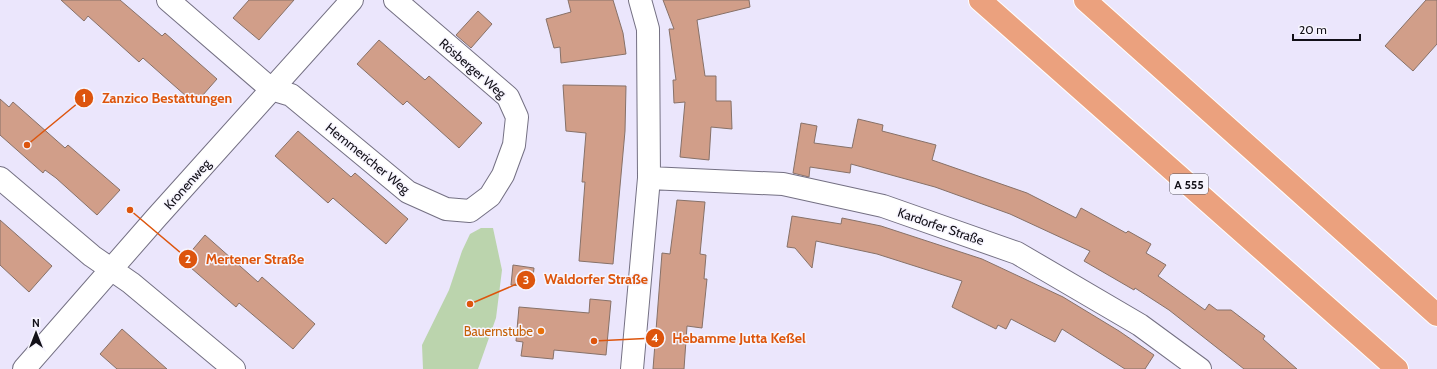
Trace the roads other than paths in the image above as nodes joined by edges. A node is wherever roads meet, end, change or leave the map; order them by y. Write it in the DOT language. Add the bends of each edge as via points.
graph roads {
  1 [pos="168,0"];
  2 [pos="352,0"];
  3 [pos="395,0"];
  4 [pos="640,0"];
  5 [pos="980,0"];
  6 [pos="1085,0"];
  7 [pos="271,90"];
  8 [pos="503,175"];
  9 [pos="0,178"];
  10 [pos="649,178"];
  11 [pos="110,270"];
  12 [pos="1437,315"];
  13 [pos="24,369"];
  14 [pos="234,369"];
  15 [pos="632,369"];
  16 [pos="1200,369"];
  17 [pos="1397,369"];
  1 -- 7 [label="street"];
  2 -- 7 [label="street, Kronenweg"];
  3 -- 8 [label="street, Rösberger Weg" via="508,97 517,117 514,145"];
  4 -- 10 [label="street" via="648,29"];
  5 -- 17 [label="highway, A 555"];
  6 -- 12 [label="highway"];
  7 -- 8 [label="street, Hemmericher Weg" via="291,95 408,192 446,209 470,211 490,196"];
  7 -- 11 [label="street, Kronenweg"];
  9 -- 11 [label="street"];
  10 -- 15 [label="street"];
  10 -- 16 [label="street, Kardorfer Straße" via="783,184 883,206 1017,253 1140,325"];
  11 -- 13 [label="street, Kronenweg"];
  11 -- 14 [label="street" via="131,283"];
}
